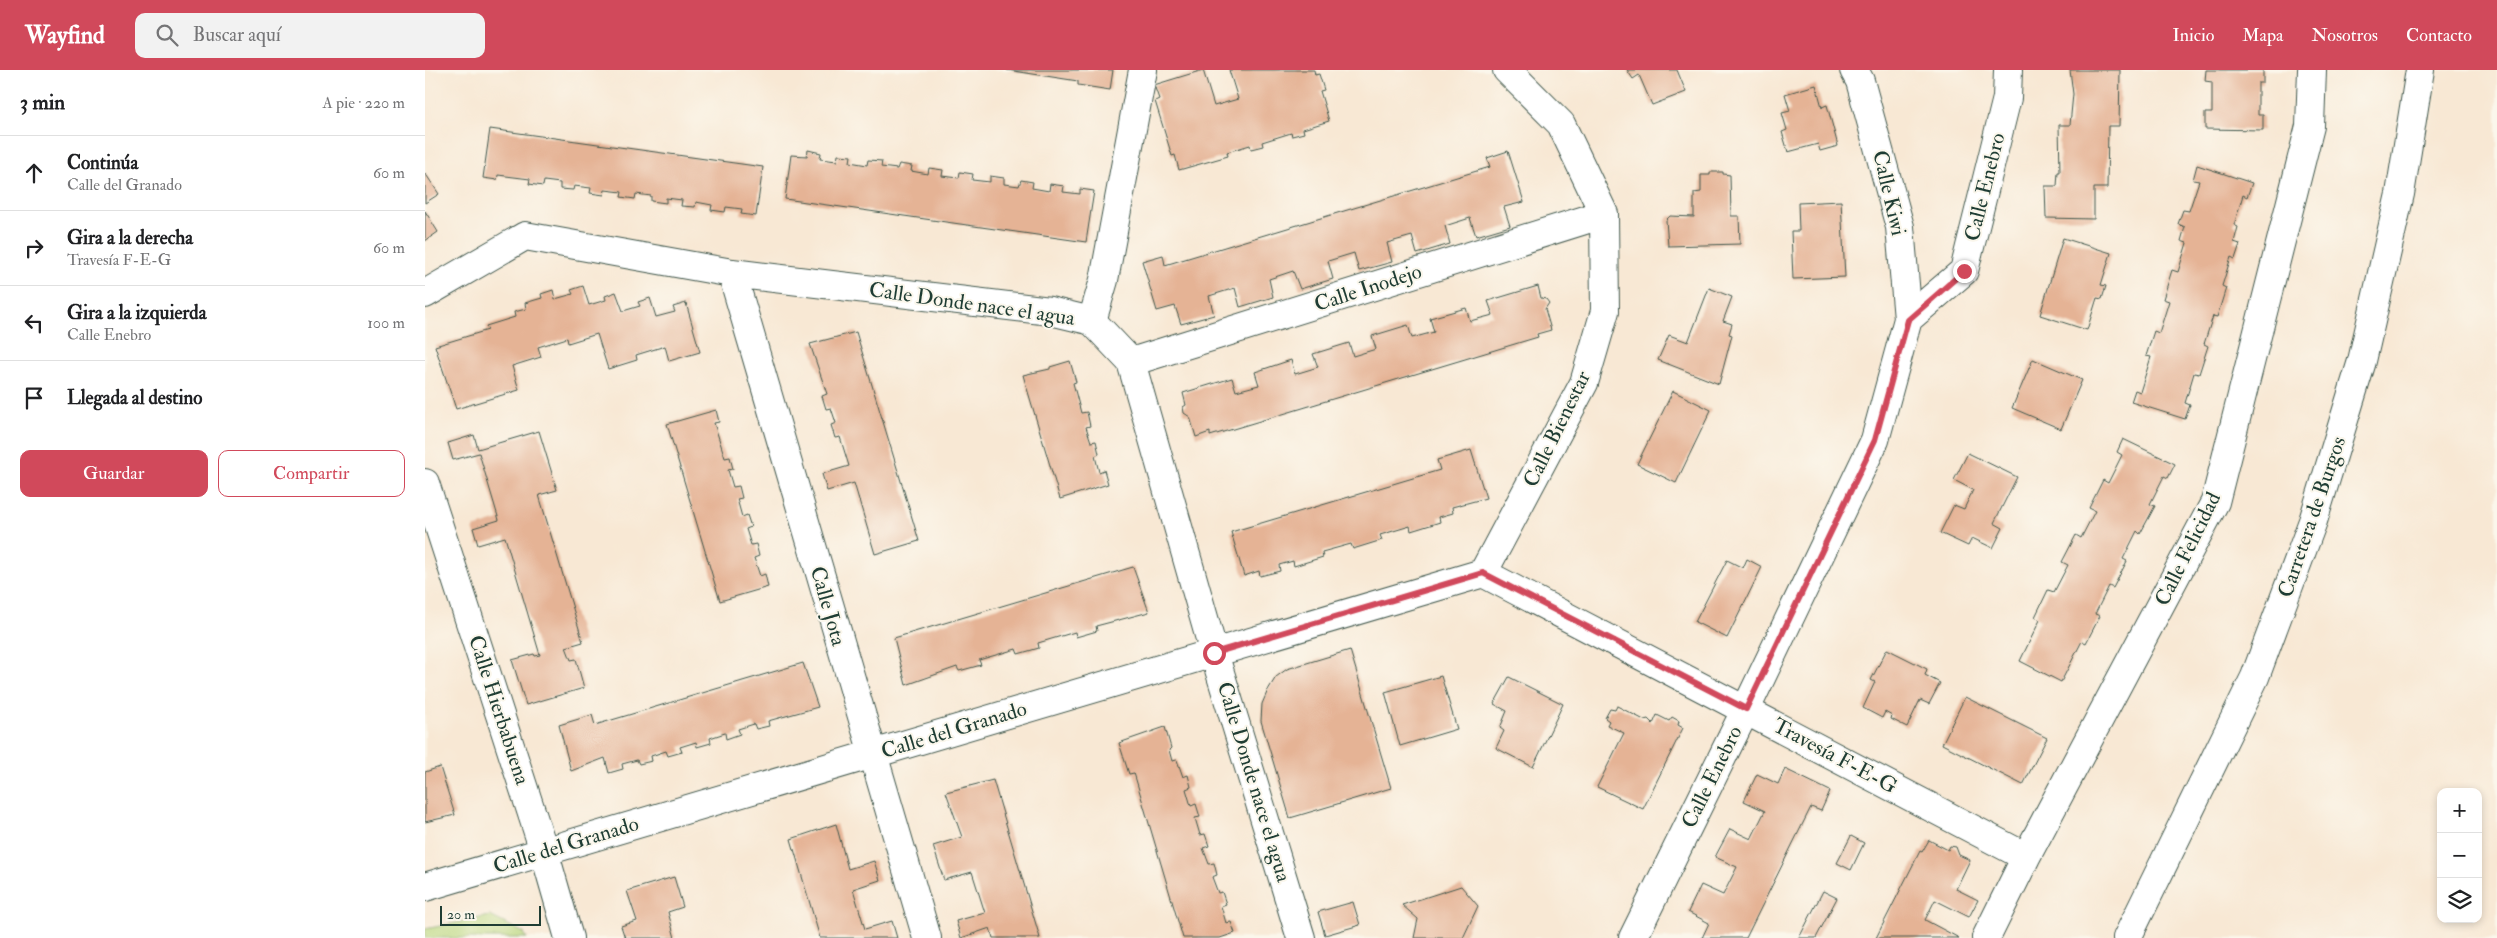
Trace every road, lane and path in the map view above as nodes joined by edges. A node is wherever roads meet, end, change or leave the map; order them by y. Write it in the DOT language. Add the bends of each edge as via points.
graph roads {
  1 [pos="1143,70"];
  2 [pos="1507,70"];
  3 [pos="1854,70"];
  4 [pos="2008,70"];
  5 [pos="2312,70"];
  6 [pos="2420,70"];
  7 [pos="1604,214"];
  8 [pos="732,273"];
  9 [pos="425,294"];
  10 [pos="1908,320"];
  11 [pos="1092,321"];
  12 [pos="1131,362"];
  13 [pos="425,483"];
  14 [pos="1483,573"];
  15 [pos="1214,653"];
  16 [pos="1746,709"];
  17 [pos="871,754"];
  18 [pos="544,851"];
  19 [pos="2026,857"];
  20 [pos="425,887"];
  21 [pos="569,938"];
  22 [pos="927,938"];
  23 [pos="1301,938"];
  24 [pos="1633,938"];
  25 [pos="1986,938"];
  26 [pos="2127,938"];
  1 -- 11 [label="main road" via="1104,280"];
  2 -- 7 [label="main road, Calle Bienestar" via="1561,124"];
  3 -- 10 [label="main road, Calle Kiwi" via="1861,81 1900,227"];
  4 -- 10 [label="main road, Calle Enebro" via="2007,98 1964,271"];
  5 -- 19 [label="main road, Calle Felicidad" via="2310,126 2215,502"];
  6 -- 26 [label="main road, Carretera de Burgos" via="2400,194 2362,361 2313,521 2255,677"];
  7 -- 12 [label="main road, Calle Inodejo"];
  7 -- 14 [label="main road, Calle Bienestar" via="1605,310 1584,383"];
  8 -- 9 [label="main road, Calle Donde nace el agua" via="525,236"];
  8 -- 11 [label="main road, Calle Donde nace el agua" via="1050,311"];
  8 -- 17 [label="main road, Calle Jota"];
  10 -- 16 [label="main road, Calle Enebro" via="1875,440"];
  11 -- 12 [label="main road, Calle Donde nace el agua"];
  12 -- 15 [label="main road, Calle Donde nace el agua"];
  13 -- 18 [label="main road, Calle Hierbabuena"];
  14 -- 15 [label="main road, Calle del Granado"];
  14 -- 16 [label="main road, Travesía F-E-G"];
  15 -- 17 [label="main road, Calle del Granado"];
  15 -- 23 [label="main road, Calle Donde nace el agua"];
  16 -- 19 [label="main road, Travesía F-E-G"];
  16 -- 24 [label="main road, Calle Enebro"];
  17 -- 18 [label="main road, Calle del Granado"];
  17 -- 22 [label="main road, Calle Jota"];
  18 -- 20 [label="main road, Calle del Granado"];
  18 -- 21 [label="main road, Calle Hierbabuena"];
  19 -- 25 [label="main road, Calle Felicidad"];
}
